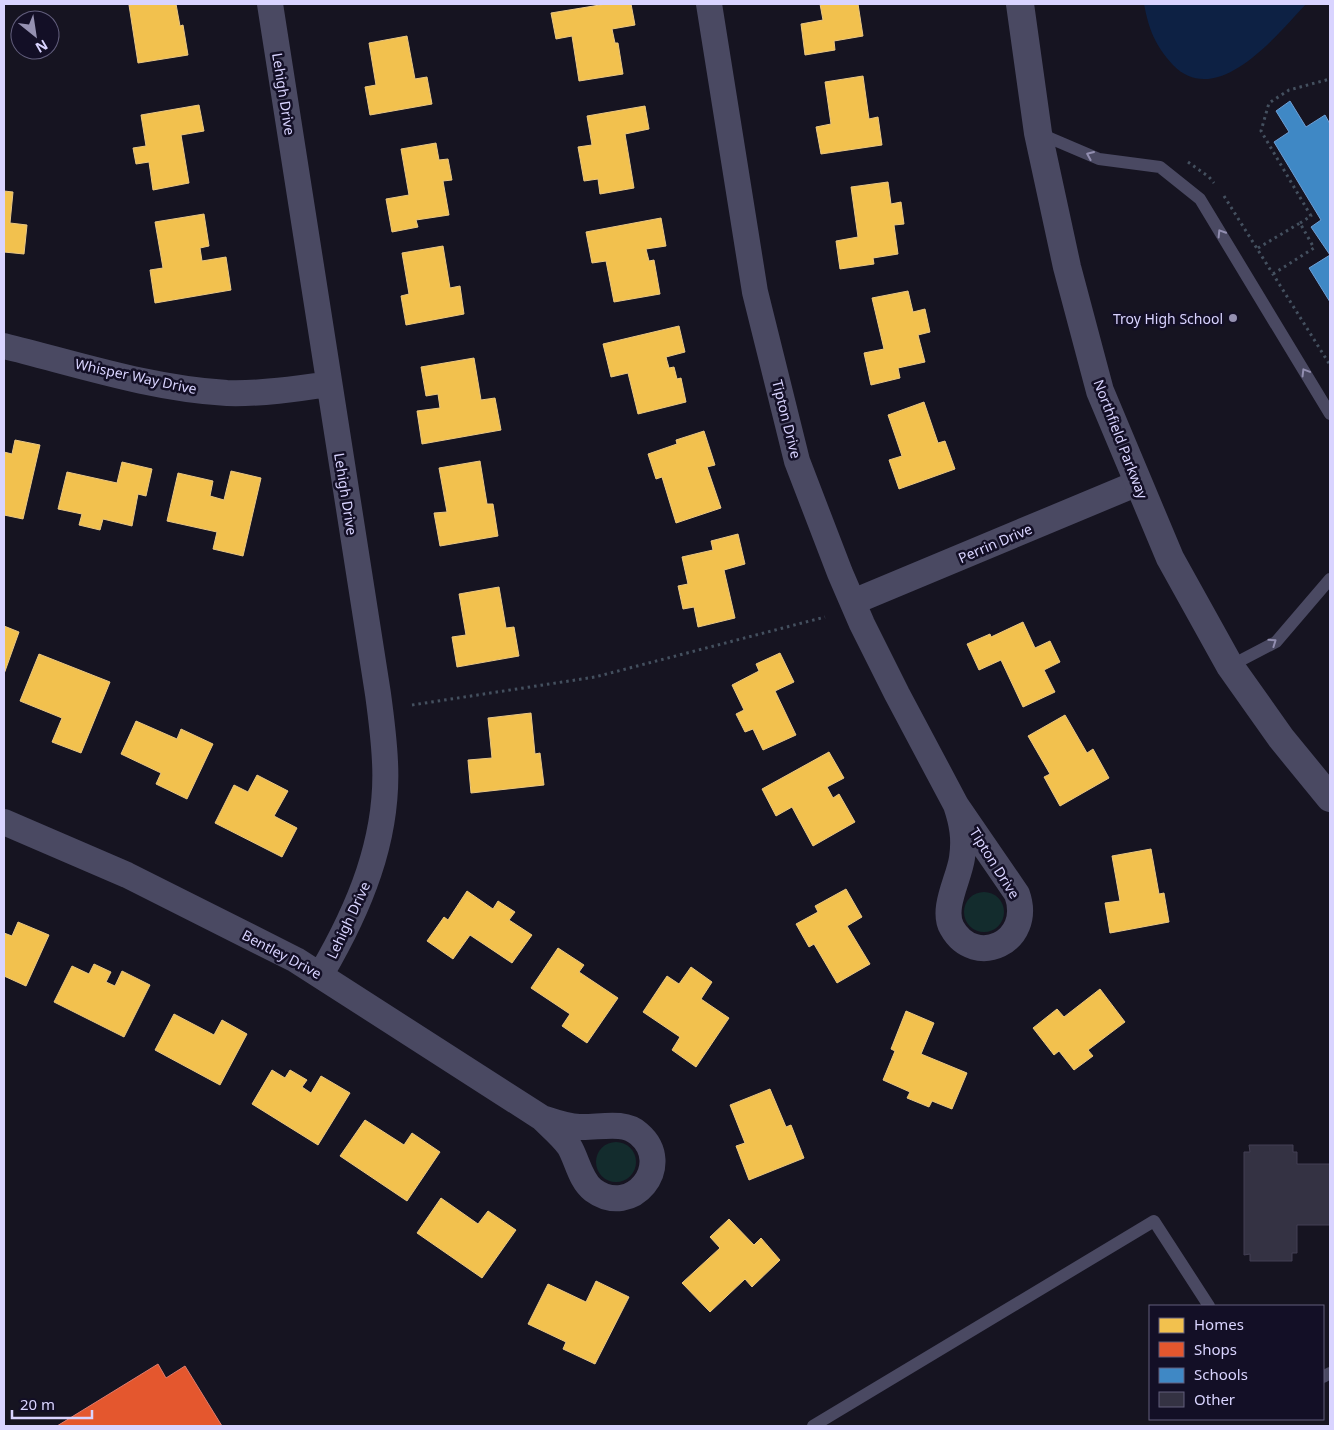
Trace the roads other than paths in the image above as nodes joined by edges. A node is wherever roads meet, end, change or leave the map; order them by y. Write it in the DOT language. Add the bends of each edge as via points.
graph roads {
  1 [pos="270,4"];
  2 [pos="709,4"];
  3 [pos="1020,4"];
  4 [pos="1038,133"];
  5 [pos="4,346"];
  6 [pos="329,384"];
  7 [pos="1330,414"];
  8 [pos="1138,483"];
  9 [pos="1330,579"];
  10 [pos="853,602"];
  11 [pos="1230,666"];
  12 [pos="1330,798"];
  13 [pos="956,805"];
  14 [pos="4,822"];
  15 [pos="321,974"];
  16 [pos="542,1118"];
  17 [pos="1208,1305"];
  18 [pos="813,1426"];
  1 -- 6 [label="street, Lehigh Drive"];
  2 -- 10 [label="street, Tipton Drive" via="757,301 797,461"];
  3 -- 4 [label="street, Northfield Parkway"];
  7 -- 4 [label="lane, one-way" via="1200,200 1160,167 1099,158"];
  4 -- 8 [label="street, Northfield Parkway" via="1067,267 1100,391"];
  5 -- 6 [label="street, Whisper Way Drive" via="192,390 261,392"];
  6 -- 15 [label="street, Lehigh Drive" via="378,694 386,785 376,848 361,899"];
  8 -- 10 [label="street, Perrin Drive"];
  8 -- 11 [label="street, Northfield Parkway" via="1170,558"];
  11 -- 9 [label="lane, one-way" via="1276,642"];
  10 -- 13 [label="street, Tipton Drive"];
  11 -- 12 [label="street, Northfield Parkway" via="1281,738"];
  13 -- 13 [label="street, Tipton Drive" via="964,829 962,856 947,911 951,926 958,937 971,946 996,946 1015,932 1021,905 1017,894"];
  14 -- 15 [label="street, Bentley Drive" via="128,875"];
  15 -- 16 [label="street, Bentley Drive"];
  17 -- 18 [label="lane" via="1154,1221"];
}
